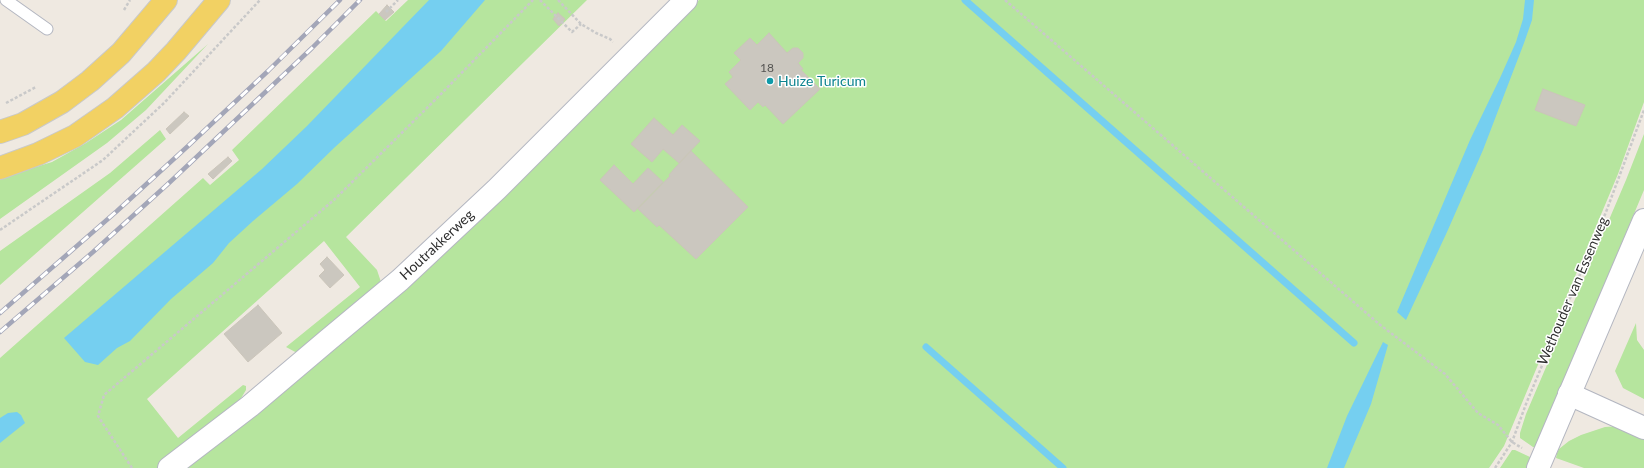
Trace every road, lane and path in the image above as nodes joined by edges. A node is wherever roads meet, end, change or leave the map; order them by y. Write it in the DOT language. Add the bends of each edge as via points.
graph roads {
  1 [pos="6,0"];
  2 [pos="130,0"];
  3 [pos="166,0"];
  4 [pos="219,0"];
  5 [pos="392,0"];
  6 [pos="398,0"];
  7 [pos="533,0"];
  8 [pos="540,0"];
  9 [pos="558,0"];
  10 [pos="686,0"];
  11 [pos="1005,0"];
  12 [pos="395,3"];
  13 [pos="390,8"];
  14 [pos="123,12"];
  15 [pos="582,24"];
  16 [pos="47,29"];
  17 [pos="628,58"];
  18 [pos="42,84"];
  19 [pos="0,105"];
  20 [pos="1644,110"];
  21 [pos="0,132"];
  22 [pos="0,168"];
  23 [pos="1644,220"];
  24 [pos="1569,394"];
  25 [pos="1644,428"];
  26 [pos="1512,442"];
  27 [pos="132,468"];
  28 [pos="169,468"];
  29 [pos="1495,468"];
  30 [pos="1538,468"];
  1 -- 16 [label="lane"];
  2 -- 14 [label="path"];
  3 -- 21 [label="main road" via="121,53 90,81 62,102 23,124"];
  4 -- 22 [label="main road" via="156,72 115,108 75,136 38,154"];
  5 -- 12 [label="path"];
  6 -- 12 [label="path"];
  7 -- 27 [label="path" via="335,199 104,395 98,416"];
  8 -- 15 [label="path" via="572,32"];
  9 -- 15 [label="path"];
  10 -- 17 [label="street, Houtrakkerweg"];
  11 -- 26 [label="path" via="1379,324 1445,374 1478,413 1498,425"];
  12 -- 13 [label="path" via="386,12"];
  15 -- 17 [label="path" via="610,39"];
  17 -- 28 [label="street, Houtrakkerweg" via="497,189 400,280 239,415"];
  18 -- 19 [label="path"];
  20 -- 26 [label="path, Wethouder van Essenweg" via="1606,212"];
  23 -- 24 [label="street"];
  24 -- 25 [label="street"];
  24 -- 30 [label="street"];
  26 -- 29 [label="path, Wethouder van Essenweg"];
}
